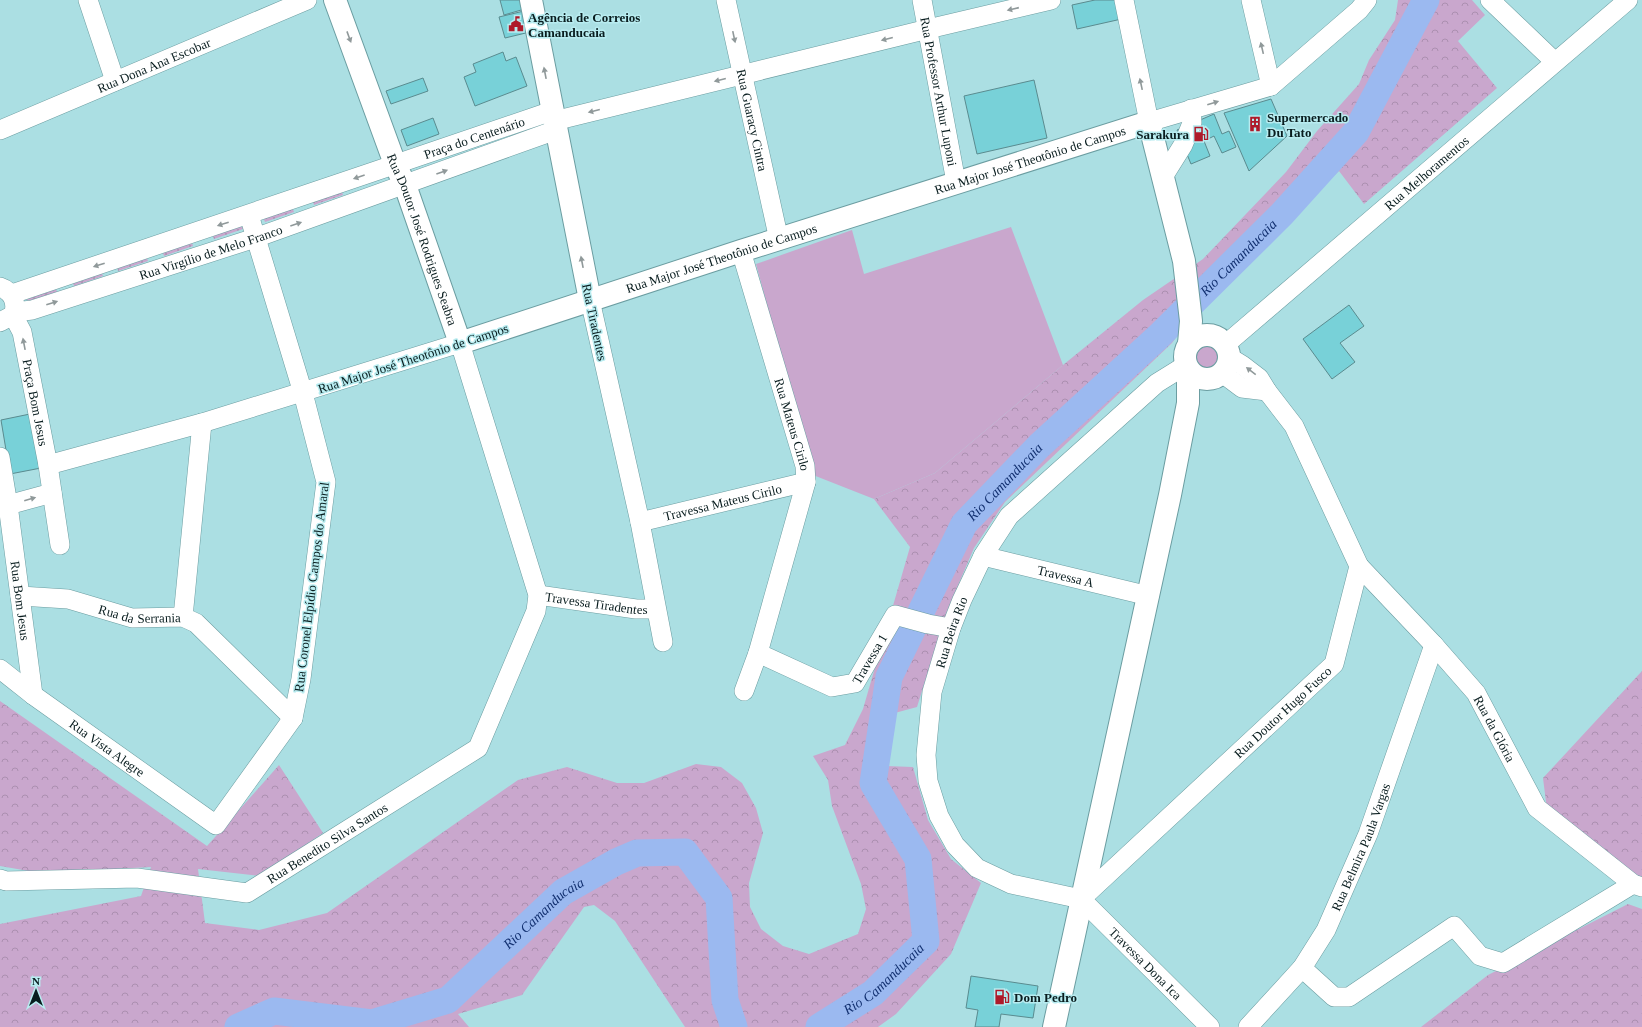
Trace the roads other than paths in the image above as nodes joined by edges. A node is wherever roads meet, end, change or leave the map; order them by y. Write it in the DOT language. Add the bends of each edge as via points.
graph roads {
  1 [pos="88,0"];
  2 [pos="307,0"];
  3 [pos="335,0"];
  4 [pos="531,0"];
  5 [pos="726,0"];
  6 [pos="922,0"];
  7 [pos="1051,0"];
  8 [pos="1124,0"];
  9 [pos="1251,0"];
  10 [pos="1367,0"];
  11 [pos="1490,0"];
  12 [pos="1628,0"];
  13 [pos="928,29"];
  14 [pos="1555,62"];
  15 [pos="742,74"];
  16 [pos="115,81"];
  17 [pos="1271,86"];
  18 [pos="1192,109"];
  19 [pos="554,121"];
  20 [pos="1148,122"];
  21 [pos="0,130"];
  22 [pos="395,164"];
  23 [pos="1163,177"];
  24 [pos="956,182"];
  25 [pos="405,185"];
  26 [pos="249,215"];
  27 [pos="256,238"];
  28 [pos="779,240"];
  29 [pos="741,251"];
  30 [pos="590,300"];
  31 [pos="8,306"];
  32 [pos="460,343"];
  33 [pos="1214,356"];
  34 [pos="1187,368"];
  35 [pos="303,393"];
  36 [pos="1188,403"];
  37 [pos="202,423"];
  38 [pos="0,457"];
  39 [pos="48,465"];
  40 [pos="806,482"];
  41 [pos="52,493"];
  42 [pos="8,506"];
  43 [pos="640,522"];
  44 [pos="60,545"];
  45 [pos="983,556"];
  46 [pos="1360,566"];
  47 [pos="538,595"];
  48 [pos="20,596"];
  49 [pos="1149,596"];
  50 [pos="656,609"];
  51 [pos="183,617"];
  52 [pos="951,628"];
  53 [pos="663,642"];
  54 [pos="1434,645"];
  55 [pos="758,653"];
  56 [pos="0,669"];
  57 [pos="744,691"];
  58 [pos="33,695"];
  59 [pos="293,718"];
  60 [pos="216,824"];
  61 [pos="0,880"];
  62 [pos="1637,886"];
  63 [pos="1081,899"];
  64 [pos="1302,968"];
  65 [pos="1054,1027"];
  66 [pos="1210,1027"];
  67 [pos="1248,1027"];
  1 -- 16 [label="street"];
  2 -- 16 [label="street, Rua Dona Ana Escobar"];
  3 -- 22 [label="main road, Rua Doutor José Rodrigues Seabra, one-way"];
  19 -- 4 [label="main road, Rua Tiradentes, one-way"];
  5 -- 15 [label="street, Rua Guaracy Cintra, one-way"];
  6 -- 13 [label="street, Rua Professor Arthur Luponi"];
  7 -- 13 [label="street, one-way"];
  20 -- 8 [label="street, one-way"];
  17 -- 9 [label="street, one-way"];
  10 -- 17 [label="street, Rua Major José Theotônio de Campos" via="1359,10"];
  11 -- 14 [label="street"];
  12 -- 14 [label="street, Rua Melhoramentos"];
  13 -- 15 [label="street, one-way"];
  13 -- 24 [label="street, Rua Professor Arthur Luponi"];
  14 -- 33 [label="street, Rua Melhoramentos"];
  15 -- 19 [label="street, one-way"];
  15 -- 28 [label="street, Rua Guaracy Cintra"];
  16 -- 21 [label="street, Rua Dona Ana Escobar"];
  18 -- 17 [label="street, Rua Major José Theotônio de Campos, one-way"];
  18 -- 20 [label="street, Rua Major José Theotônio de Campos"];
  18 -- 23 [label="street" via="1192,123 1183,145"];
  19 -- 22 [label="street, Praça do Centenário"];
  25 -- 19 [label="street, Praça do Centenário, one-way"];
  30 -- 19 [label="main road, Rua Tiradentes, one-way"];
  20 -- 23 [label="main road"];
  20 -- 24 [label="main road, Rua Major José Theotônio de Campos"];
  22 -- 25 [label="main road, Rua Doutor José Rodrigues Seabra"];
  22 -- 26 [label="street, Rua Virgílio de Melo Franco, one-way"];
  23 -- 33 [label="main road" via="1184,261 1191,321"];
  24 -- 28 [label="main road, Rua Major José Theotônio de Campos"];
  27 -- 25 [label="street, Rua Virgílio de Melo Franco, one-way"];
  25 -- 32 [label="main road, Rua Doutor José Rodrigues Seabra"];
  26 -- 27 [label="street, Rua Coronel Elpídio Campos do Amaral"];
  26 -- 31 [label="street, Rua Virgílio de Melo Franco, one-way"];
  31 -- 27 [label="street, Rua Virgílio de Melo Franco, one-way" via="32,310"];
  27 -- 35 [label="street, Rua Coronel Elpídio Campos do Amaral"];
  28 -- 29 [label="main road, Rua Major José Theotônio de Campos"];
  29 -- 30 [label="main road, Rua Major José Theotônio de Campos"];
  29 -- 40 [label="street, Rua Mateus Cirilo" via="804,466"];
  30 -- 32 [label="main road, Rua Major José Theotônio de Campos"];
  30 -- 43 [label="street, Rua Tiradentes"];
  39 -- 31 [label="street, Praça Bom Jesus, one-way" via="22,332"];
  32 -- 35 [label="street, Rua Major José Theotônio de Campos"];
  32 -- 47 [label="street, Rua Doutor José Rodrigues Seabra"];
  33 -- 34 [label="main road" via="1201,379"];
  33 -- 34 [label="main road" via="1185,351"];
  33 -- 36 [label="main road"];
  33 -- 46 [label="street" via="1242,388 1267,391 1294,426"];
  34 -- 36 [label="main road"];
  34 -- 45 [label="street, Rua Beira Rio" via="1157,382 1009,516"];
  35 -- 37 [label="street, Rua Major José Theotônio de Campos"];
  35 -- 59 [label="street, Rua Coronel Elpídio Campos do Amaral" via="326,482 302,679"];
  36 -- 49 [label="main road"];
  37 -- 39 [label="street, Rua Major José Theotônio de Campos"];
  37 -- 51 [label="street"];
  38 -- 42 [label="street"];
  39 -- 41 [label="street, Praça Bom Jesus"];
  40 -- 43 [label="street, Travessa Mateus Cirilo"];
  40 -- 55 [label="street, Rua Mateus Cirilo"];
  42 -- 41 [label="street, one-way"];
  41 -- 44 [label="street, Praça Bom Jesus"];
  42 -- 48 [label="street, Rua Bom Jesus"];
  43 -- 50 [label="street, Rua Tiradentes"];
  45 -- 49 [label="street, Travessa A"];
  45 -- 52 [label="street, Rua Beira Rio"];
  46 -- 54 [label="street, Rua da Glória"];
  46 -- 63 [label="street, Rua Doutor Hugo Fusco" via="1334,664"];
  47 -- 50 [label="street, Travessa Tiradentes" via="636,609"];
  47 -- 61 [label="street, Rua Benedito Silva Santos" via="536,611 478,748 247,893 136,878"];
  48 -- 51 [label="street, Rua da Serrania" via="68,599 132,618"];
  48 -- 58 [label="street, Rua Bom Jesus"];
  49 -- 63 [label="main road"];
  50 -- 53 [label="street, Rua Tiradentes"];
  51 -- 59 [label="street, Rua da Serrania" via="196,623"];
  52 -- 55 [label="street, Travessa 1" via="895,615 854,683 832,687"];
  52 -- 63 [label="street, Rua Beira Rio" via="932,692 926,755 928,781 938,816 955,845 977,868 1011,884"];
  54 -- 62 [label="street, Rua da Glória" via="1476,693 1537,808"];
  54 -- 64 [label="street, Rua Belmira Paula Vargas" via="1368,834 1326,930"];
  55 -- 57 [label="street, Rua Mateus Cirilo"];
  56 -- 58 [label="street, Rua Vista Alegre"];
  58 -- 60 [label="street, Rua Vista Alegre"];
  59 -- 60 [label="street, Rua Coronel Elpídio Campos do Amaral"];
  62 -- 64 [label="street" via="1503,963 1480,956 1454,926 1349,997 1334,997"];
  63 -- 65 [label="main road"];
  63 -- 66 [label="street, Travessa Dona Ica"];
  64 -- 67 [label="street, Rua Belmira Paula Vargas"];
}
